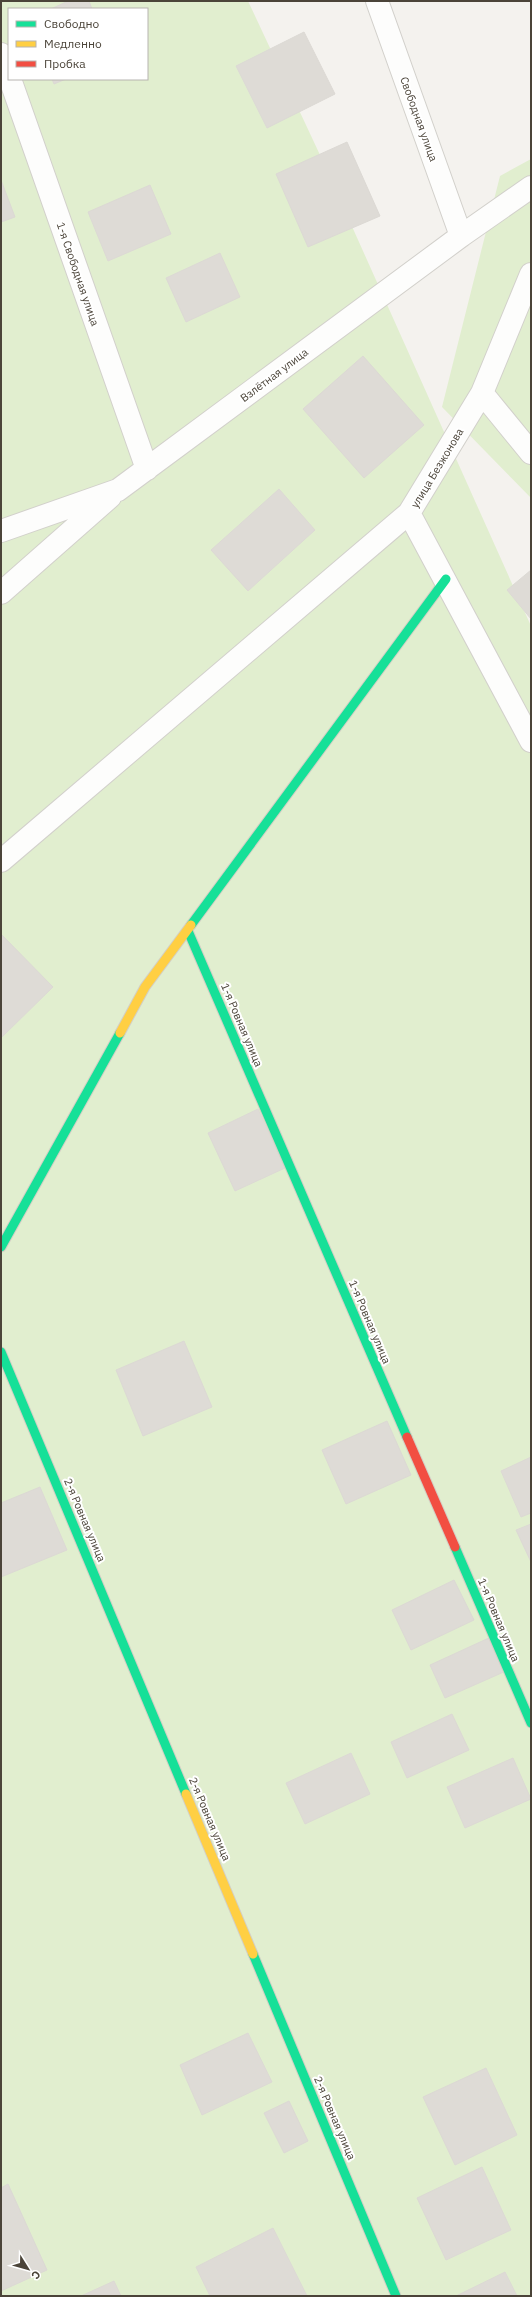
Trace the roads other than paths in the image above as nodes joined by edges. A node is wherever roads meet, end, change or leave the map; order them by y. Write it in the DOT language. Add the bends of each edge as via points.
graph roads {
  1 [pos="377,1"];
  2 [pos="1,54"];
  3 [pos="8,75"];
  4 [pos="10,80"];
  5 [pos="531,187"];
  6 [pos="461,236"];
  7 [pos="531,274"];
  8 [pos="482,393"];
  9 [pos="531,453"];
  10 [pos="147,469"];
  11 [pos="118,490"];
  12 [pos="409,513"];
  13 [pos="1,531"];
  14 [pos="446,579"];
  15 [pos="1,593"];
  16 [pos="531,741"];
  17 [pos="1,861"];
  18 [pos="188,931"];
  19 [pos="1,1247"];
  20 [pos="1,1352"];
  21 [pos="531,1723"];
  22 [pos="396,2296"];
  1 -- 6 [label="street, Свободная улица"];
  2 -- 3 [label="street, 1-я Свободная улица"];
  4 -- 10 [label="street, 1-я Свободная улица"];
  5 -- 6 [label="street, Взлётная улица"];
  6 -- 10 [label="street, Взлётная улица"];
  7 -- 8 [label="street, улица Безжонова"];
  8 -- 9 [label="street"];
  8 -- 12 [label="street, улица Безжонова"];
  10 -- 11 [label="street, Взлётная улица"];
  11 -- 13 [label="street, Взлётная улица"];
  11 -- 15 [label="street"];
  12 -- 14 [label="street, улица Безжонова"];
  12 -- 17 [label="street"];
  14 -- 16 [label="street, улица Безжонова"];
  14 -- 18 [label="street"];
  18 -- 19 [label="street" via="146,987"];
  18 -- 21 [label="street, 1-я Ровная улица"];
  20 -- 22 [label="street, 2-я Ровная улица"];
}
